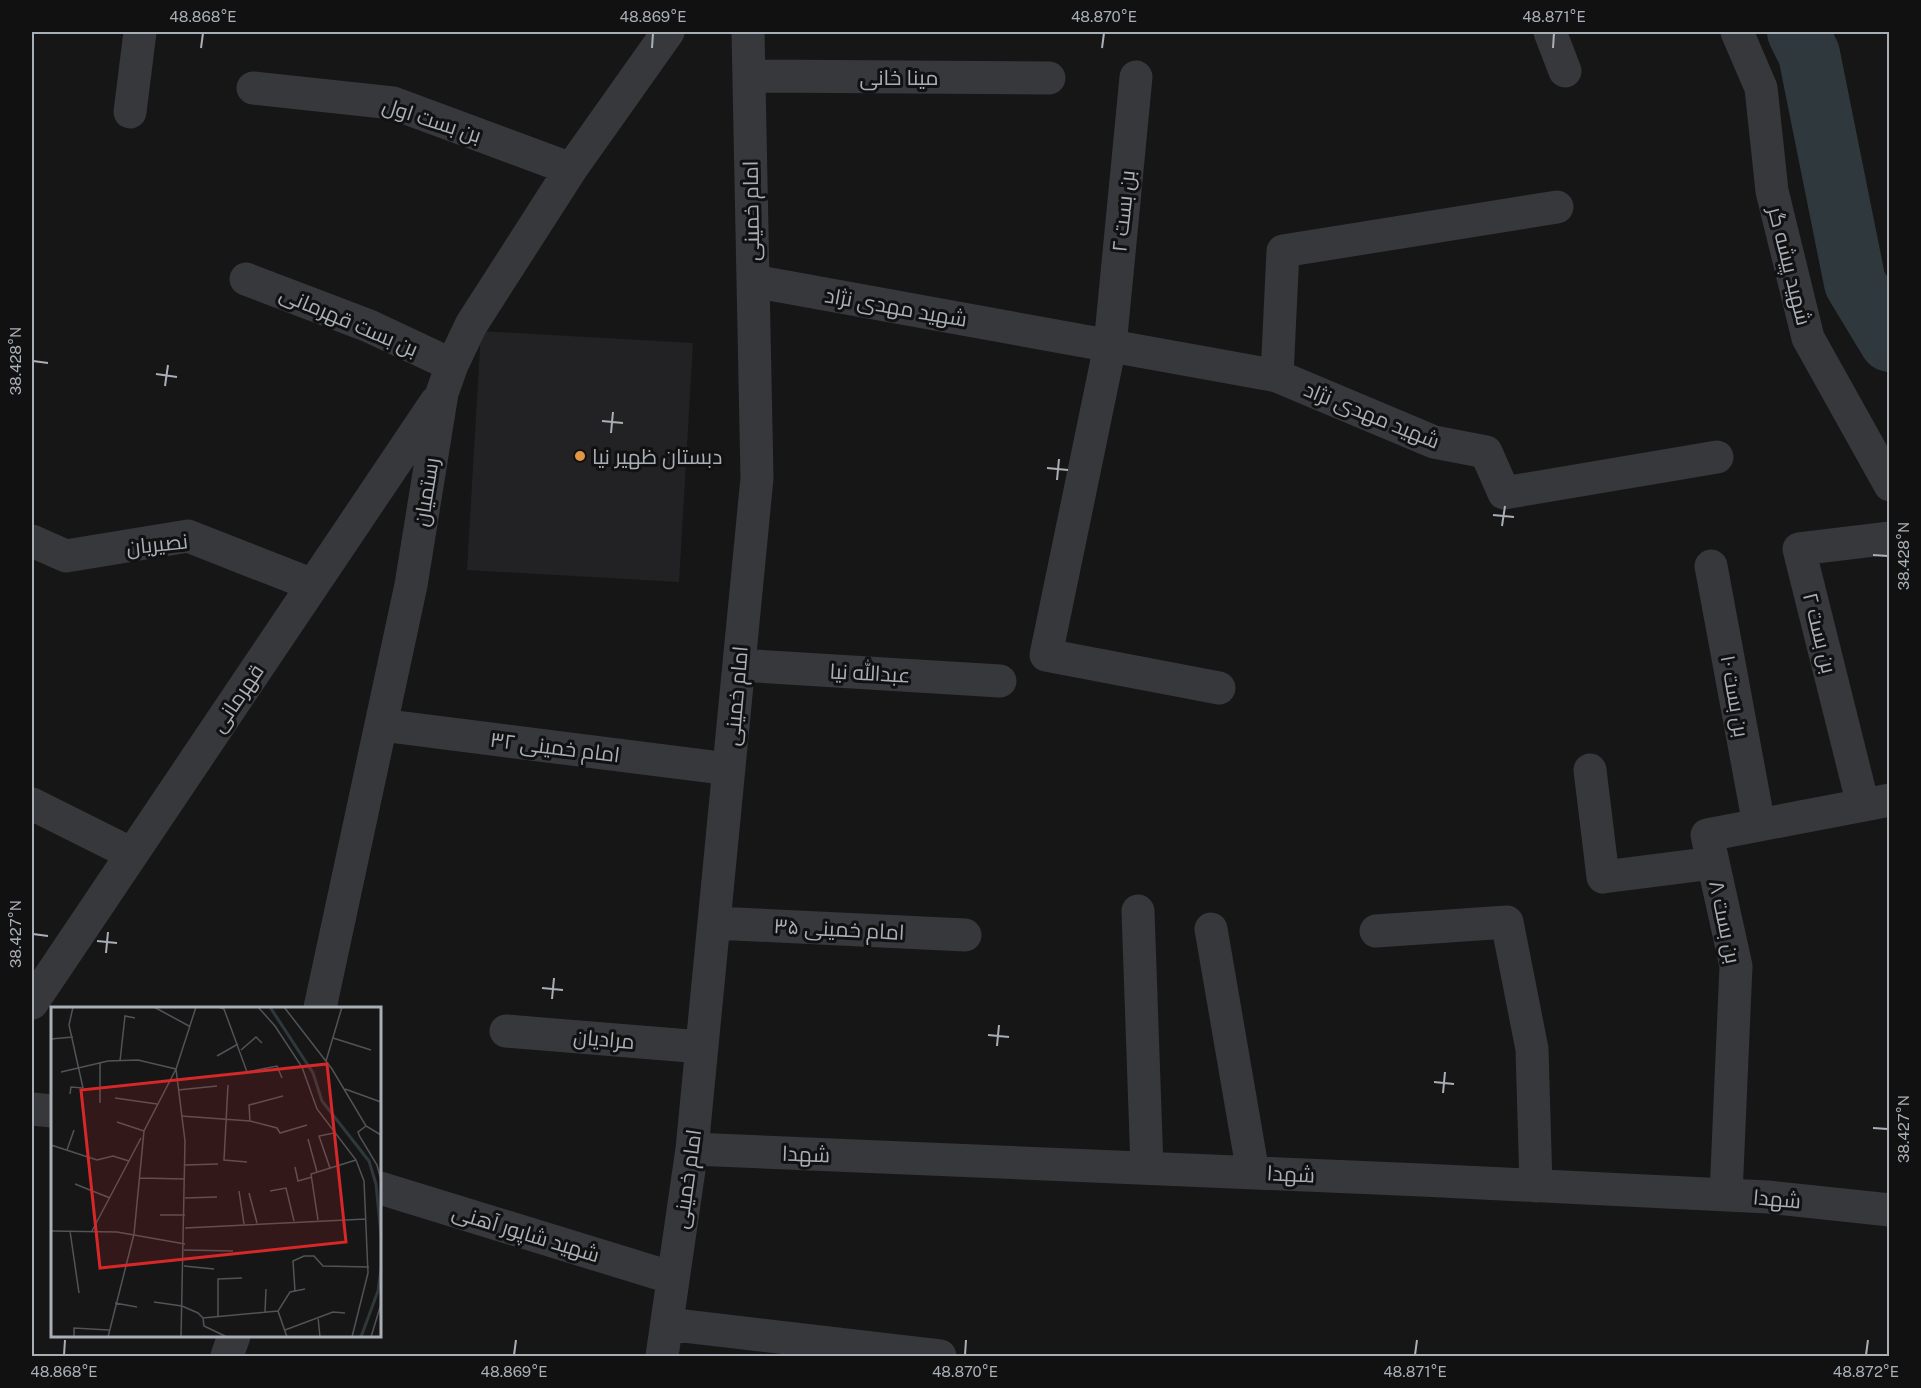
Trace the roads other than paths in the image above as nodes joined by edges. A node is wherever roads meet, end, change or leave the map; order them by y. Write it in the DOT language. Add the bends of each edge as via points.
graph roads {
  1 [pos="140,32"];
  2 [pos="668,32"];
  3 [pos="748,32"];
  4 [pos="1550,32"];
  5 [pos="1737,32"];
  6 [pos="1565,70"];
  7 [pos="749,76"];
  8 [pos="1136,77"];
  9 [pos="1049,78"];
  10 [pos="253,88"];
  11 [pos="130,112"];
  12 [pos="571,169"];
  13 [pos="1557,207"];
  14 [pos="246,279"];
  15 [pos="753,281"];
  16 [pos="1110,346"];
  17 [pos="1277,376"];
  18 [pos="447,379"];
  19 [pos="1718,457"];
  20 [pos="1890,485"];
  21 [pos="1890,538"];
  22 [pos="32,541"];
  23 [pos="1711,566"];
  24 [pos="313,585"];
  25 [pos="739,665"];
  26 [pos="1000,681"];
  27 [pos="1219,688"];
  28 [pos="381,724"];
  29 [pos="729,769"];
  30 [pos="1590,770"];
  31 [pos="1876,803"];
  32 [pos="32,804"];
  33 [pos="1759,825"];
  34 [pos="132,854"];
  35 [pos="1713,863"];
  36 [pos="1138,911"];
  37 [pos="714,923"];
  38 [pos="1211,929"];
  39 [pos="1376,931"];
  40 [pos="965,935"];
  41 [pos="32,1003"];
  42 [pos="320,1007"];
  43 [pos="506,1031"];
  44 [pos="702,1047"];
  45 [pos="32,1109"];
  46 [pos="51,1111"];
  47 [pos="692,1149"];
  48 [pos="1147,1168"];
  49 [pos="1253,1173"];
  50 [pos="1536,1186"];
  51 [pos="381,1188"];
  52 [pos="1726,1195"];
  53 [pos="1890,1210"];
  54 [pos="673,1278"];
  55 [pos="667,1324"];
  56 [pos="233,1337"];
  57 [pos="228,1356"];
  58 [pos="662,1356"];
  59 [pos="940,1356"];
  1 -- 11 [label="street"];
  2 -- 12 [label="street, رستمیان"];
  3 -- 7 [label="street, امام خمینی"];
  4 -- 6 [label="street"];
  5 -- 20 [label="street, شهید پیشه گر" via="1761,88 1772,191 1808,338"];
  7 -- 9 [label="street, مینا خانی"];
  7 -- 15 [label="street, امام خمینی"];
  8 -- 16 [label="street, بن بست ۲"];
  10 -- 12 [label="street, بن بست اول" via="393,103"];
  12 -- 18 [label="street, رستمیان" via="471,325"];
  13 -- 17 [label="street" via="1283,251"];
  14 -- 18 [label="street, بن بست قهرمانی" via="369,326"];
  15 -- 16 [label="street, شهید مهدی نژاد"];
  15 -- 25 [label="street, امام خمینی" via="757,478"];
  16 -- 17 [label="street, شهید مهدی نژاد"];
  16 -- 27 [label="street" via="1046,655"];
  17 -- 19 [label="street, شهید مهدی نژاد" via="1434,442 1486,452 1504,493"];
  18 -- 24 [label="street, قهرمانی"];
  18 -- 28 [label="street, رستمیان" via="411,585"];
  21 -- 31 [label="street, بن بست ۲" via="1799,549"];
  22 -- 24 [label="street, نصیریان" via="66,556 188,536"];
  23 -- 33 [label="street, بن بست ۱۰"];
  24 -- 34 [label="street, قهرمانی"];
  25 -- 26 [label="street, عبدالله نیا"];
  25 -- 29 [label="street, امام خمینی"];
  28 -- 29 [label="street, امام خمینی ۳۲"];
  28 -- 42 [label="street, رستمیان"];
  29 -- 37 [label="street, امام خمینی"];
  30 -- 35 [label="street" via="1603,877"];
  31 -- 33 [label="street, بن بست ۸"];
  32 -- 34 [label="street"];
  33 -- 35 [label="street, بن بست ۸" via="1707,835"];
  34 -- 41 [label="street, قهرمانی"];
  35 -- 52 [label="street, بن بست ۸" via="1736,966"];
  36 -- 48 [label="street"];
  37 -- 40 [label="street, امام خمینی ۳۵"];
  37 -- 44 [label="street, امام خمینی"];
  38 -- 49 [label="street"];
  39 -- 50 [label="street" via="1507,922 1532,1049"];
  43 -- 44 [label="street, مرادیان"];
  44 -- 47 [label="street, امام خمینی"];
  45 -- 46 [label="street"];
  47 -- 48 [label="street, شهدا"];
  47 -- 54 [label="street, امام خمینی"];
  48 -- 49 [label="street, شهدا"];
  49 -- 50 [label="street, شهدا"];
  50 -- 52 [label="street, شهدا"];
  51 -- 54 [label="street, شهید شاپور آهنی"];
  52 -- 53 [label="street, شهدا"];
  54 -- 55 [label="street, امام خمینی"];
  55 -- 58 [label="street, امام خمینی"];
  55 -- 59 [label="street"];
  56 -- 57 [label="street"];
}
